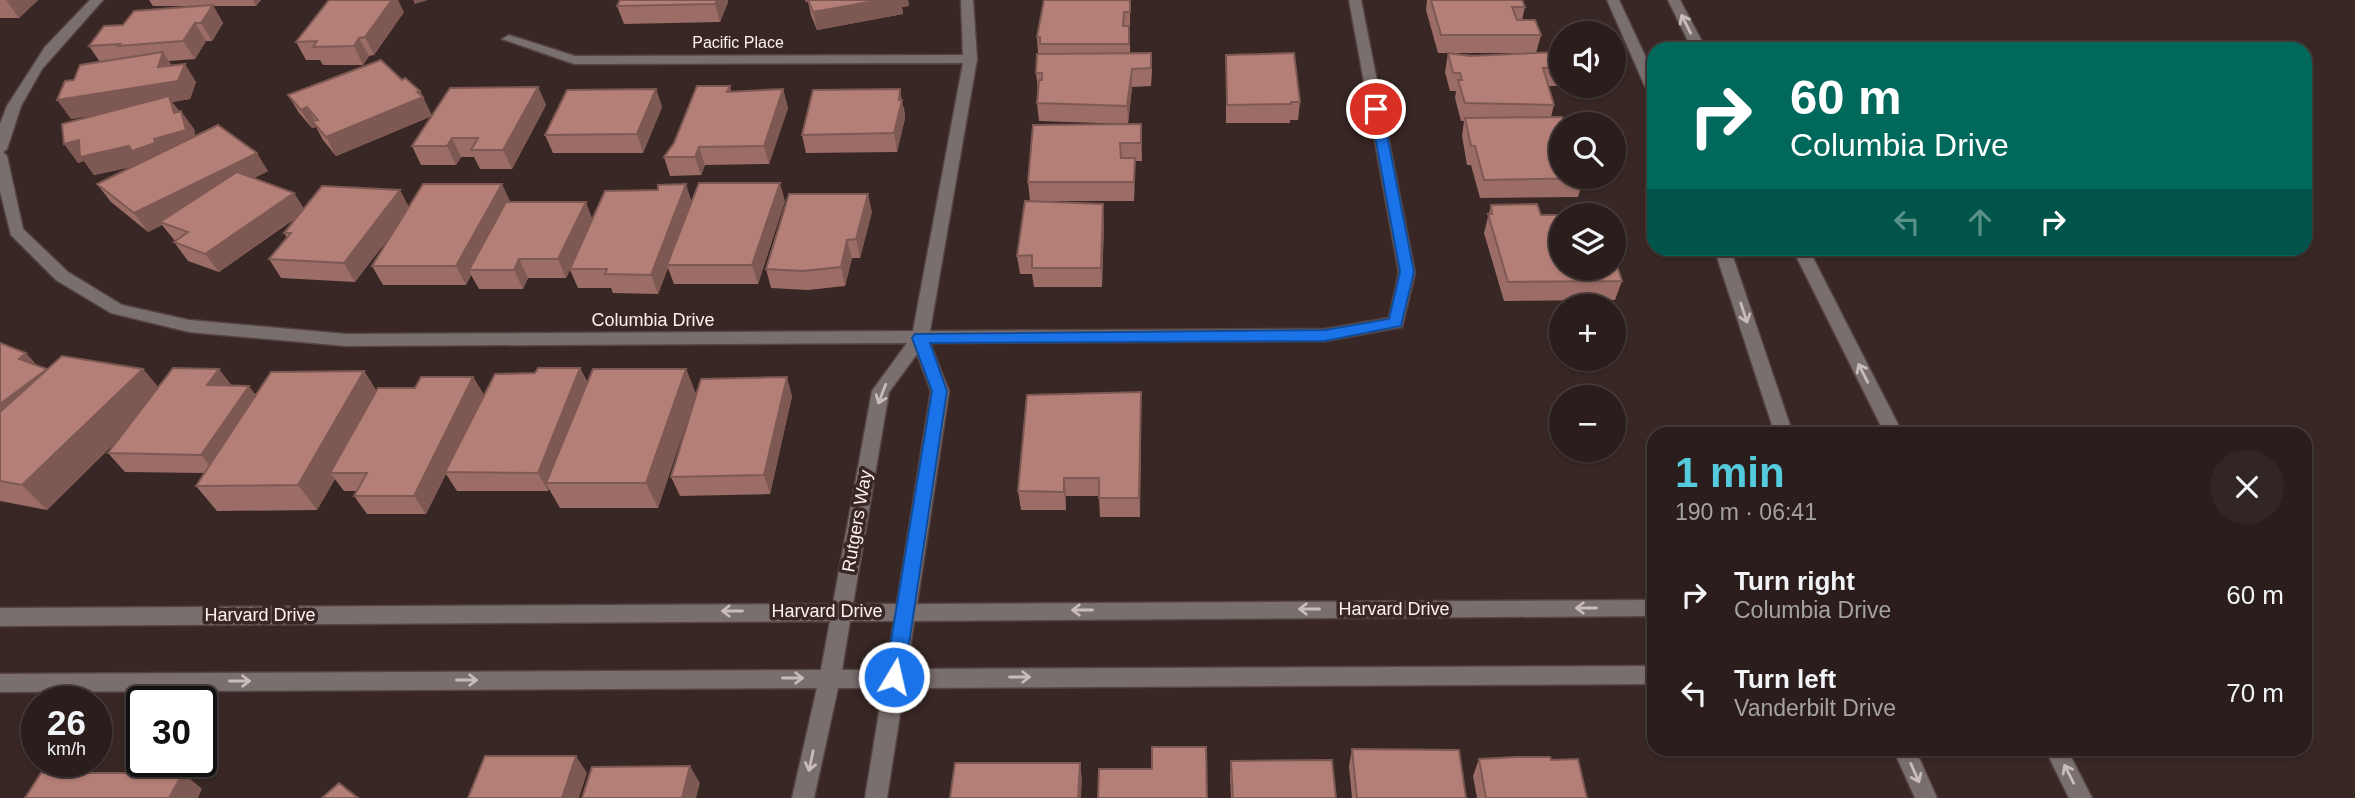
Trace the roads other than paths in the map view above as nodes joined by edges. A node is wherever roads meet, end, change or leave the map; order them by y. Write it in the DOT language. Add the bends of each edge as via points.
graph roads {
  1 [pos="97,0"];
  2 [pos="967,0"];
  3 [pos="1355,0"];
  4 [pos="1613,0"];
  5 [pos="1674,0"];
  6 [pos="509,38"];
  7 [pos="1695,42"];
  8 [pos="971,59"];
  9 [pos="1647,75"];
  10 [pos="0,149"];
  11 [pos="0,156"];
  12 [pos="8,234"];
  13 [pos="1725,256"];
  14 [pos="1804,256"];
  15 [pos="920,338"];
  16 [pos="1782,427"];
  17 [pos="1890,427"];
  18 [pos="1647,608"];
  19 [pos="841,611"];
  20 [pos="905,611"];
  21 [pos="0,617"];
  22 [pos="1647,675"];
  23 [pos="830,677"];
  24 [pos="894,677"];
  25 [pos="0,683"];
  26 [pos="1907,756"];
  27 [pos="2060,756"];
  28 [pos="803,798"];
  29 [pos="876,798"];
  30 [pos="1926,798"];
  31 [pos="2081,798"];
  1 -- 10 [label="street" via="46,54 19,92"];
  2 -- 8 [label="street, Rutgers Way"];
  3 -- 15 [label="street, Columbia Drive" via="1407,272 1395,323 1325,335"];
  4 -- 9 [label="street"];
  7 -- 5 [label="street, one-way"];
  6 -- 8 [label="street, Pacific Place" via="574,60"];
  8 -- 15 [label="street, Rutgers Way"];
  11 -- 12 [label="street, Columbia Drive"];
  12 -- 15 [label="street, Columbia Drive" via="62,276 117,309 189,326 254,334 346,340"];
  13 -- 16 [label="street, one-way"];
  17 -- 14 [label="street, one-way"];
  15 -- 19 [label="street, Rutgers Way, one-way" via="881,391"];
  15 -- 20 [label="street" via="940,391"];
  18 -- 20 [label="street, Harvard Drive, one-way"];
  19 -- 20 [label="street, Harvard Drive"];
  19 -- 21 [label="street, Harvard Drive, one-way"];
  19 -- 23 [label="street, Rutgers Way"];
  20 -- 24 [label="street"];
  24 -- 22 [label="street, one-way"];
  23 -- 24 [label="street"];
  25 -- 23 [label="street, one-way"];
  23 -- 28 [label="street, Rutgers Way, one-way"];
  24 -- 29 [label="street"];
  26 -- 30 [label="street, one-way"];
  31 -- 27 [label="street, one-way"];
}
